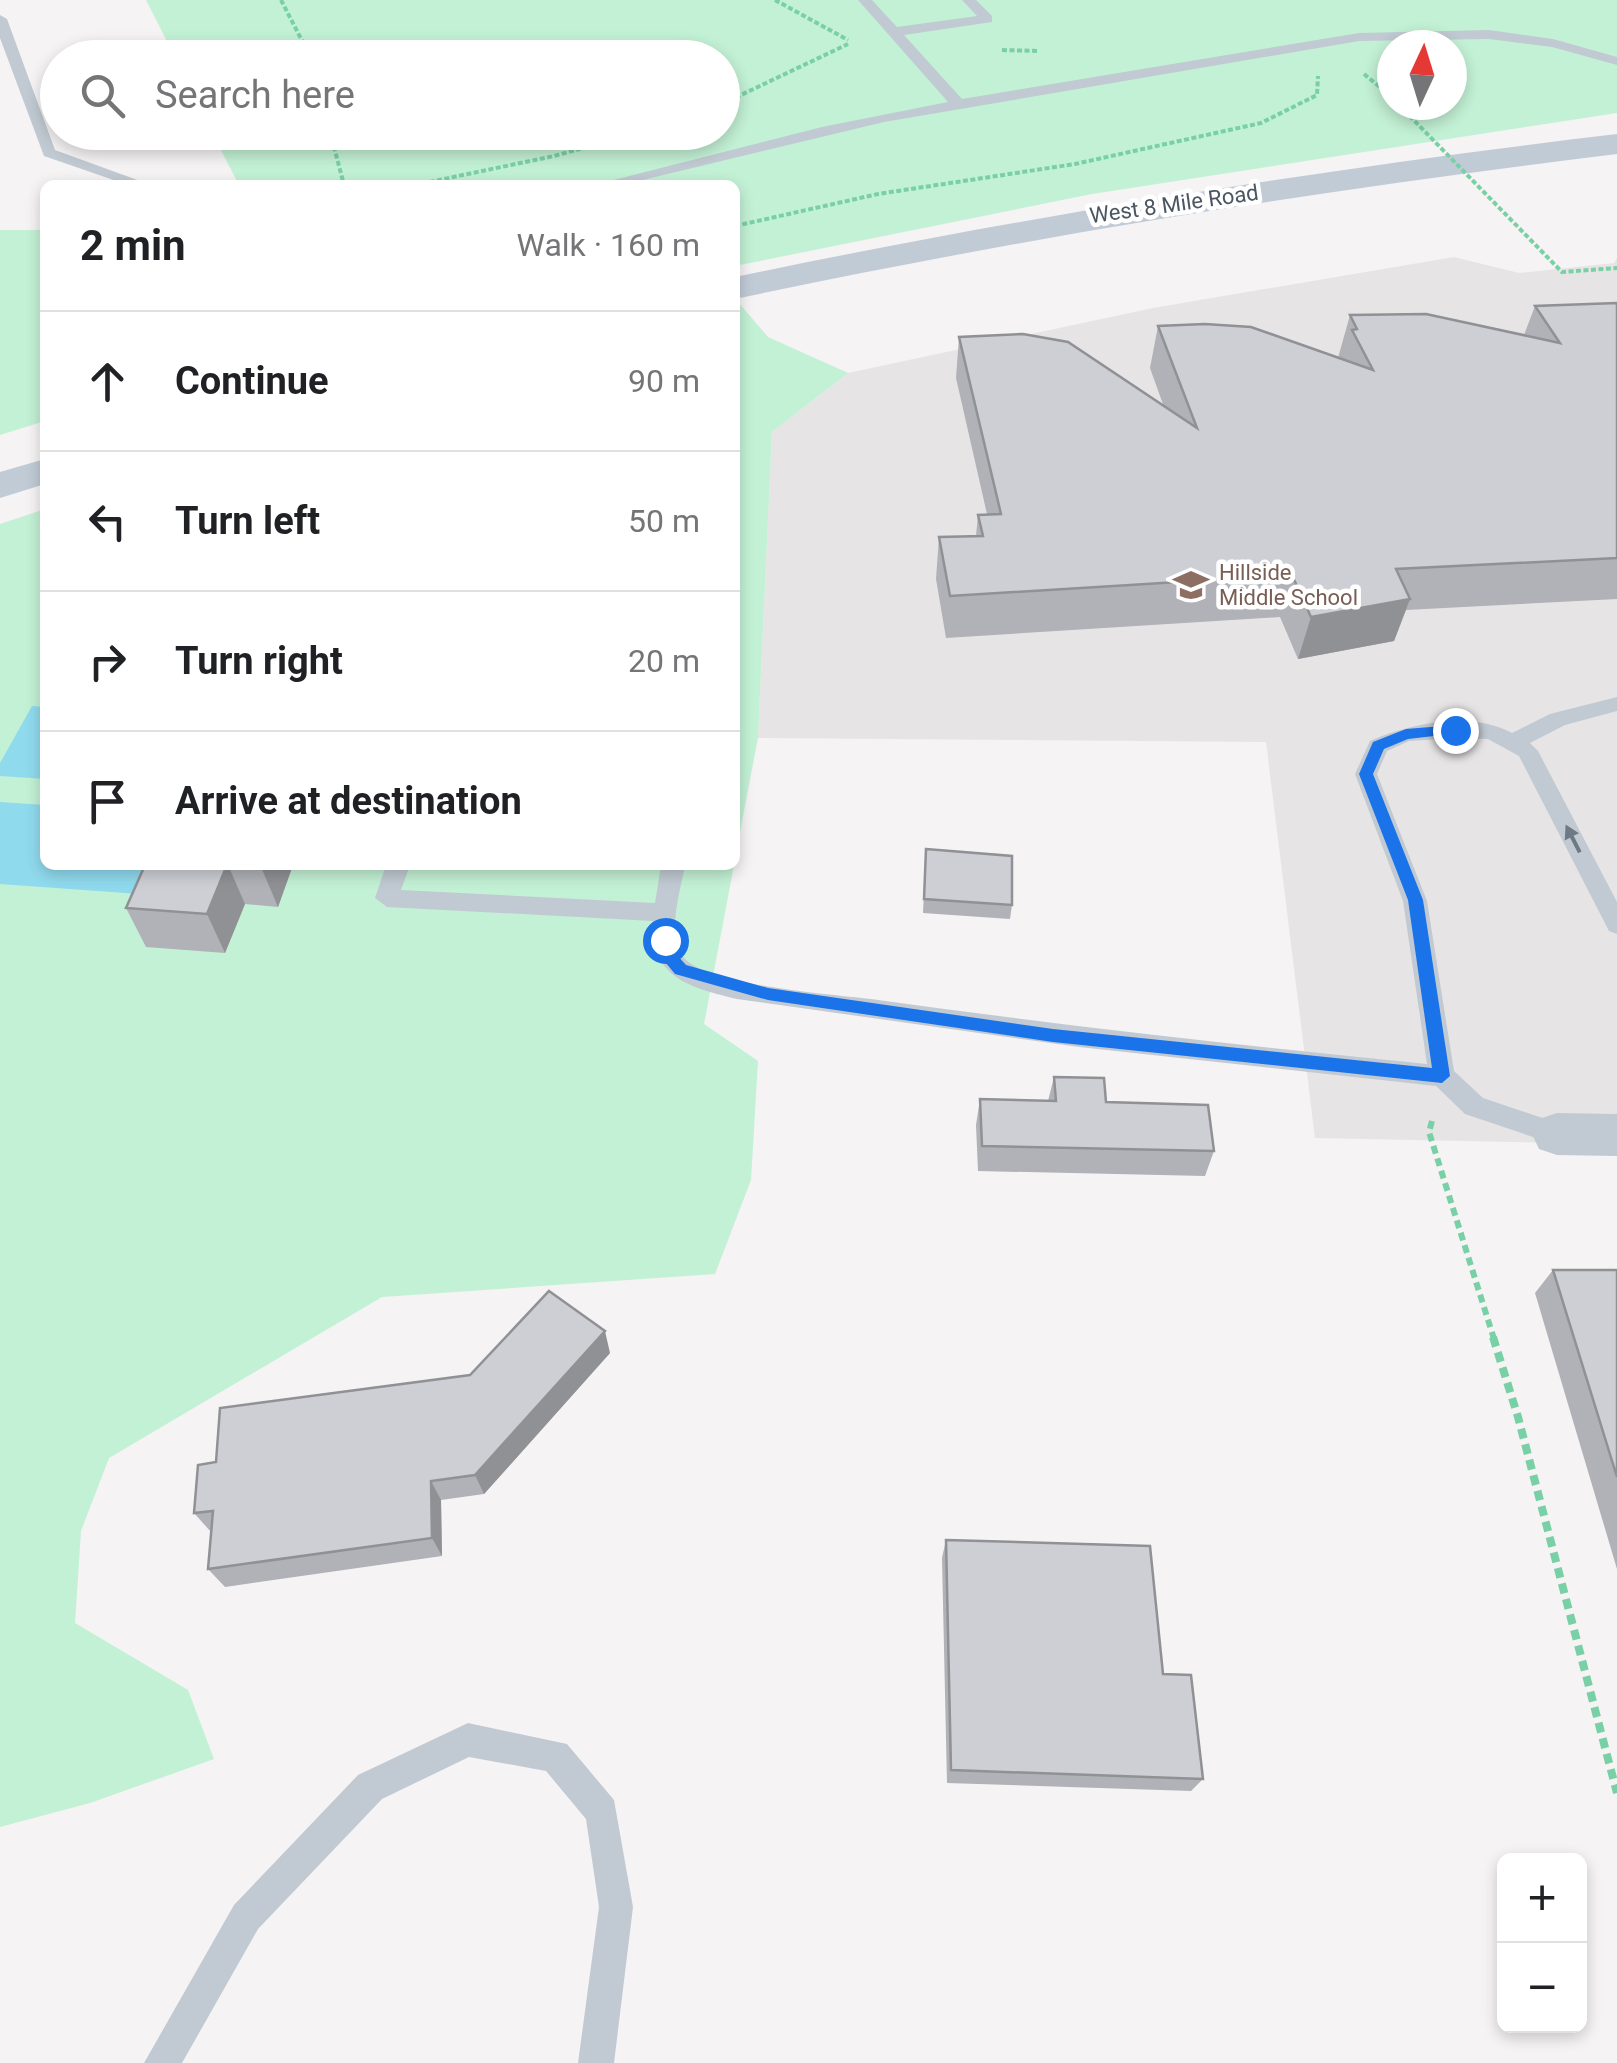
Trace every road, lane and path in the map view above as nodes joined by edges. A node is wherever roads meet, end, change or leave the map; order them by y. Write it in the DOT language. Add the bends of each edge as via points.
graph roads {
  1 [pos="280,0"];
  2 [pos="775,0"];
  3 [pos="865,0"];
  4 [pos="969,0"];
  5 [pos="0,20"];
  6 [pos="894,32"];
  7 [pos="301,40"];
  8 [pos="1617,61"];
  9 [pos="1358,71"];
  10 [pos="1319,75"];
  11 [pos="1377,82"];
  12 [pos="740,96"];
  13 [pos="958,104"];
  14 [pos="1414,120"];
  15 [pos="40,129"];
  16 [pos="1617,144"];
  17 [pos="48,150"];
  18 [pos="335,150"];
  19 [pos="576,150"];
  20 [pos="128,180"];
  21 [pos="343,180"];
  22 [pos="439,180"];
  23 [pos="622,180"];
  24 [pos="740,225"];
  25 [pos="1617,268"];
  26 [pos="740,287"];
  27 [pos="40,473"];
  28 [pos="0,485"];
  29 [pos="1617,704"];
  30 [pos="1514,742"];
  31 [pos="396,870"];
  32 [pos="672,870"];
  33 [pos="667,913"];
  34 [pos="1617,926"];
  35 [pos="1442,1076"];
  36 [pos="1556,1134"];
  37 [pos="1617,1135"];
  38 [pos="1617,1793"];
  39 [pos="162,2063"];
  40 [pos="596,2063"];
  1 -- 7 [label="path"];
  2 -- 12 [label="path" via="851,44"];
  3 -- 6 [label="lane"];
  4 -- 6 [label="lane" via="987,19"];
  5 -- 15 [label="lane"];
  6 -- 13 [label="lane"];
  8 -- 13 [label="lane" via="1508,37 1383,34"];
  9 -- 11 [label="path"];
  10 -- 24 [label="path" via="1316,94 1260,123"];
  13 -- 23 [label="lane"];
  14 -- 25 [label="path, bridge" via="1562,272"];
  16 -- 26 [label="main road, West 8 Mile Road" via="1073,219"];
  17 -- 20 [label="lane"];
  18 -- 21 [label="path"];
  19 -- 22 [label="path"];
  27 -- 28 [label="main road"];
  29 -- 30 [label="lane" via="1558,719"];
  34 -- 30 [label="lane, one-way" via="1540,774"];
  30 -- 35 [label="lane" via="1492,732 1406,734 1378,746 1366,774 1416,900"];
  31 -- 33 [label="lane" via="387,898"];
  32 -- 33 [label="lane"];
  33 -- 35 [label="lane" via="665,940 680,970 768,994 1053,1035"];
  35 -- 36 [label="lane" via="1474,1106"];
  35 -- 38 [label="path" via="1429,1132 1518,1417"];
  36 -- 37 [label="street"];
  39 -- 40 [label="lane" via="258,1904 370,1787 468,1740 555,1756 602,1812 616,1908"];
}
